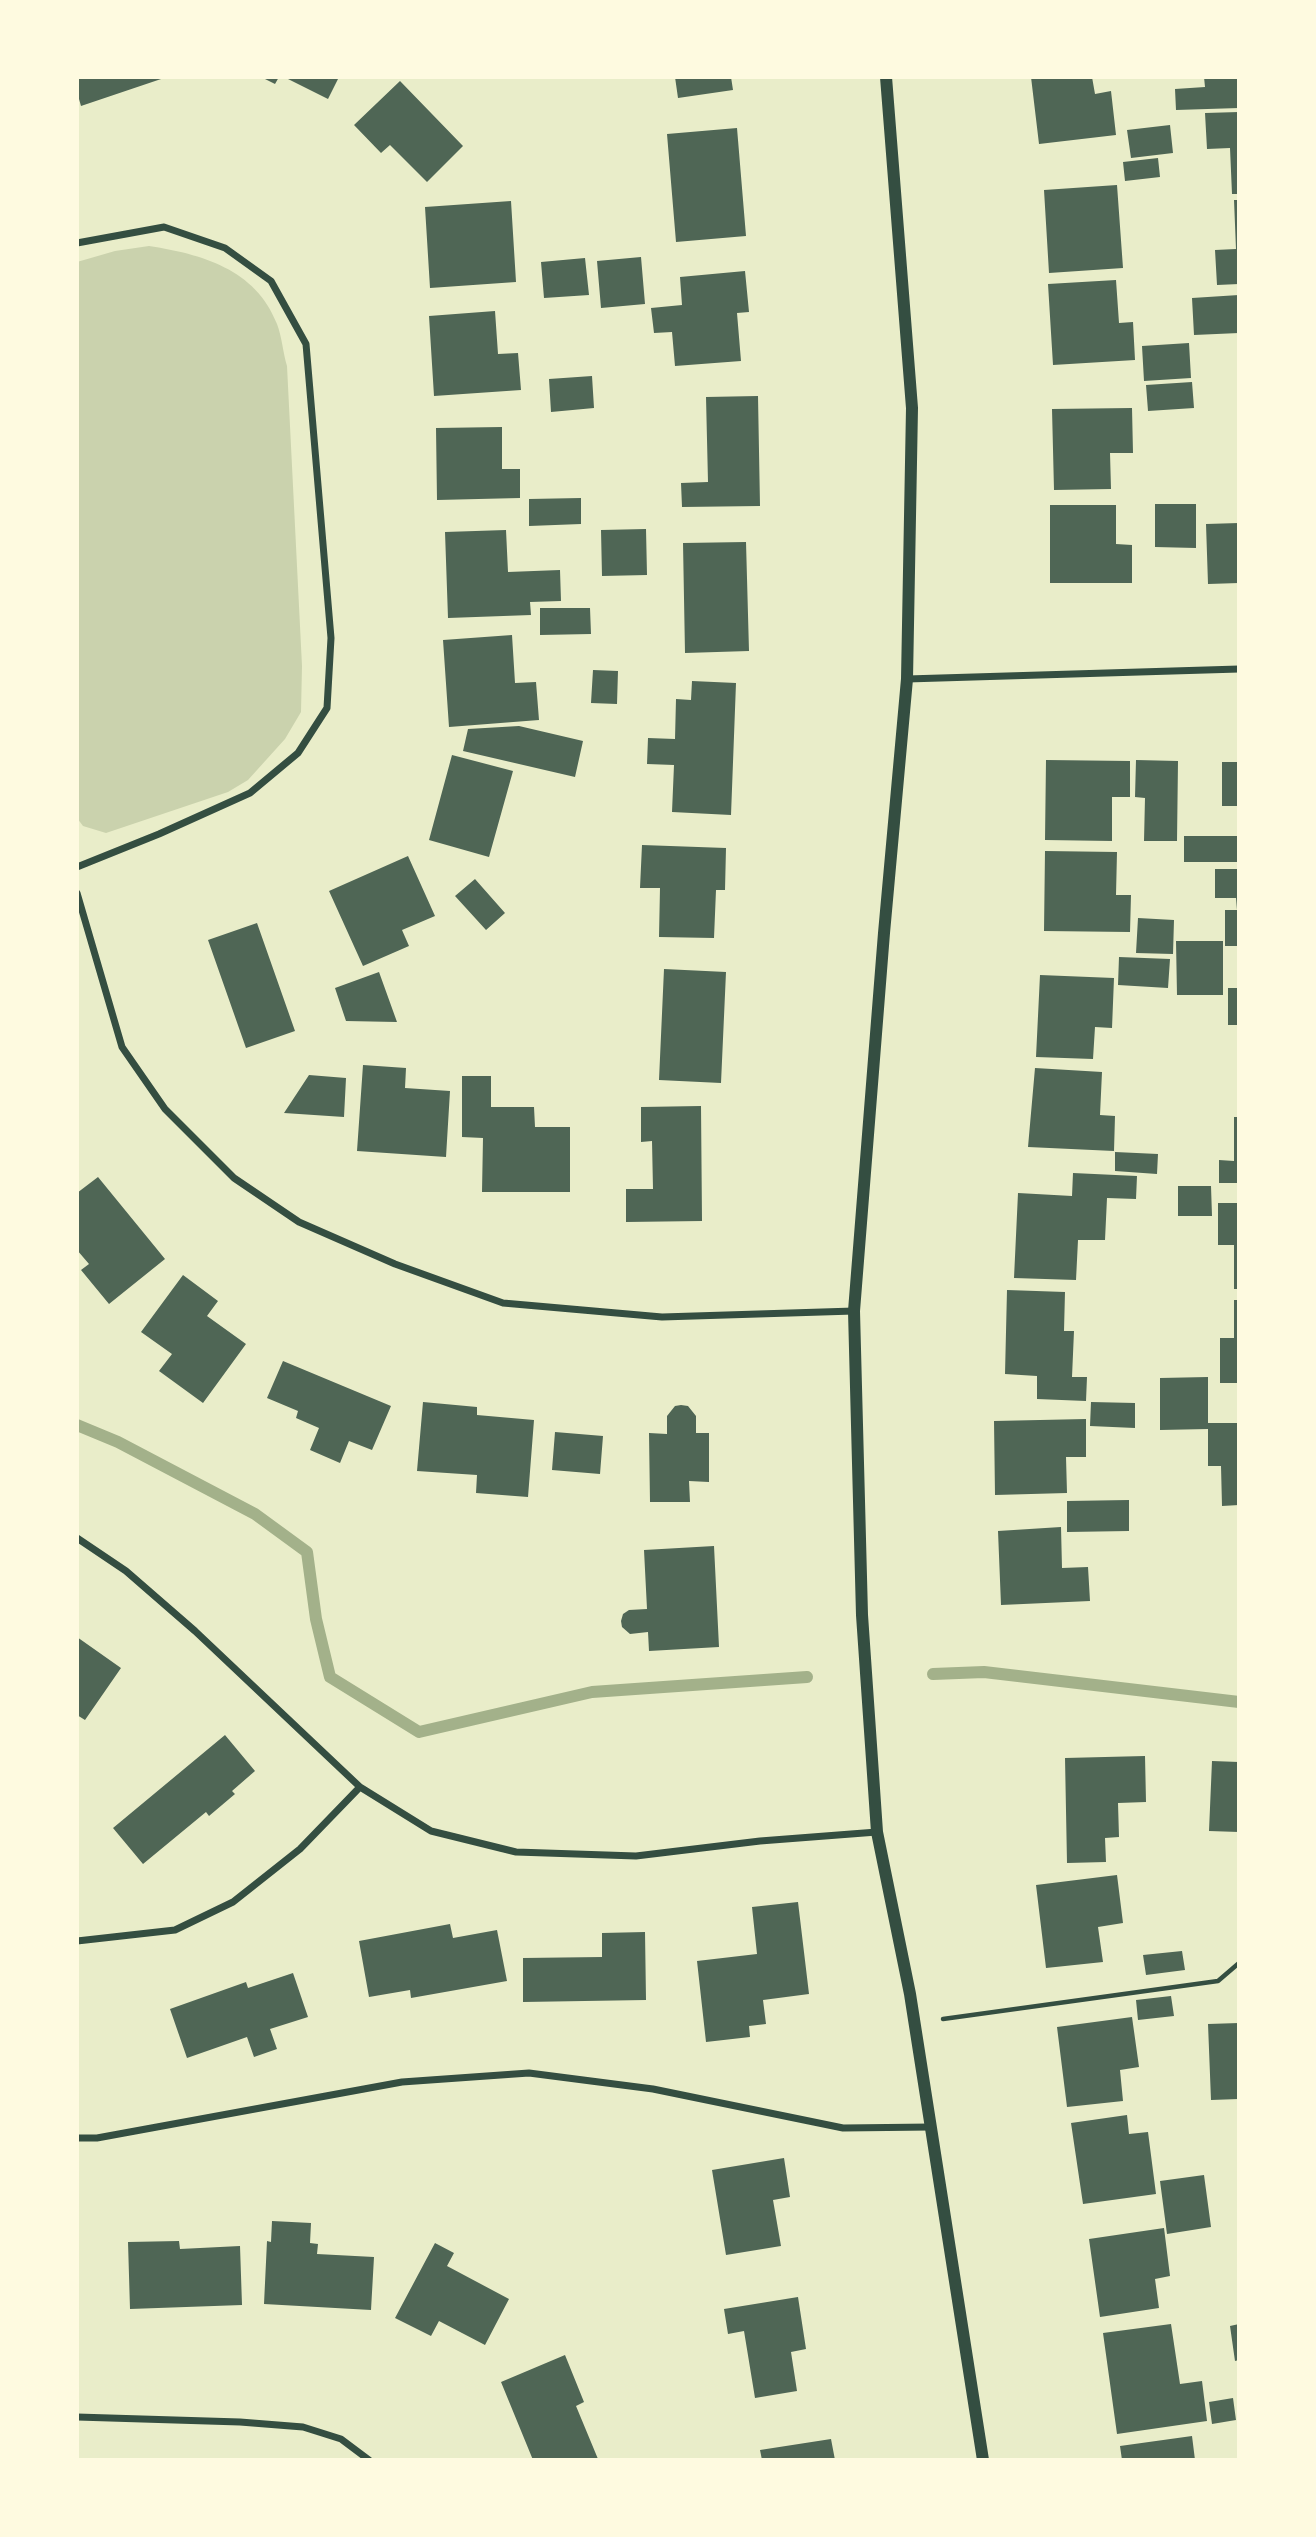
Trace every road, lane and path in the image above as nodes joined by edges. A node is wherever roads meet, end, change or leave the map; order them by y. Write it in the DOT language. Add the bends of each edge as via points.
graph roads {
  1 [pos="886,77"];
  2 [pos="77,243"];
  3 [pos="1239,669"];
  4 [pos="907,679"];
  5 [pos="77,867"];
  6 [pos="77,892"];
  7 [pos="854,1311"];
  8 [pos="77,1538"];
  9 [pos="360,1787"];
  10 [pos="877,1832"];
  11 [pos="77,1941"];
  12 [pos="1239,1963"];
  13 [pos="915,2023"];
  14 [pos="931,2127"];
  15 [pos="77,2138"];
  16 [pos="77,2417"];
  17 [pos="369,2460"];
  18 [pos="983,2460"];
  1 -- 4 [label="street" via="912,408"];
  2 -- 5 [label="street" via="164,228 225,248 271,281 306,344 331,638 327,708 298,753 250,793"];
  3 -- 4 [label="street"];
  4 -- 7 [label="street"];
  6 -- 7 [label="street" via="122,1047 165,1109 234,1178 299,1222 395,1264 503,1303 662,1317"];
  7 -- 10 [label="street" via="862,1615"];
  8 -- 9 [label="street" via="126,1571 195,1631"];
  9 -- 10 [label="street" via="431,1832 516,1853 636,1856"];
  9 -- 11 [label="street" via="300,1849 233,1902 175,1930"];
  10 -- 13 [label="street"];
  12 -- 13 [label="path" via="1218,1981"];
  13 -- 14 [label="street"];
  14 -- 15 [label="street" via="843,2127 653,2089 528,2073 402,2082"];
  14 -- 18 [label="street"];
  16 -- 17 [label="street" via="303,2427 341,2439"];
}
